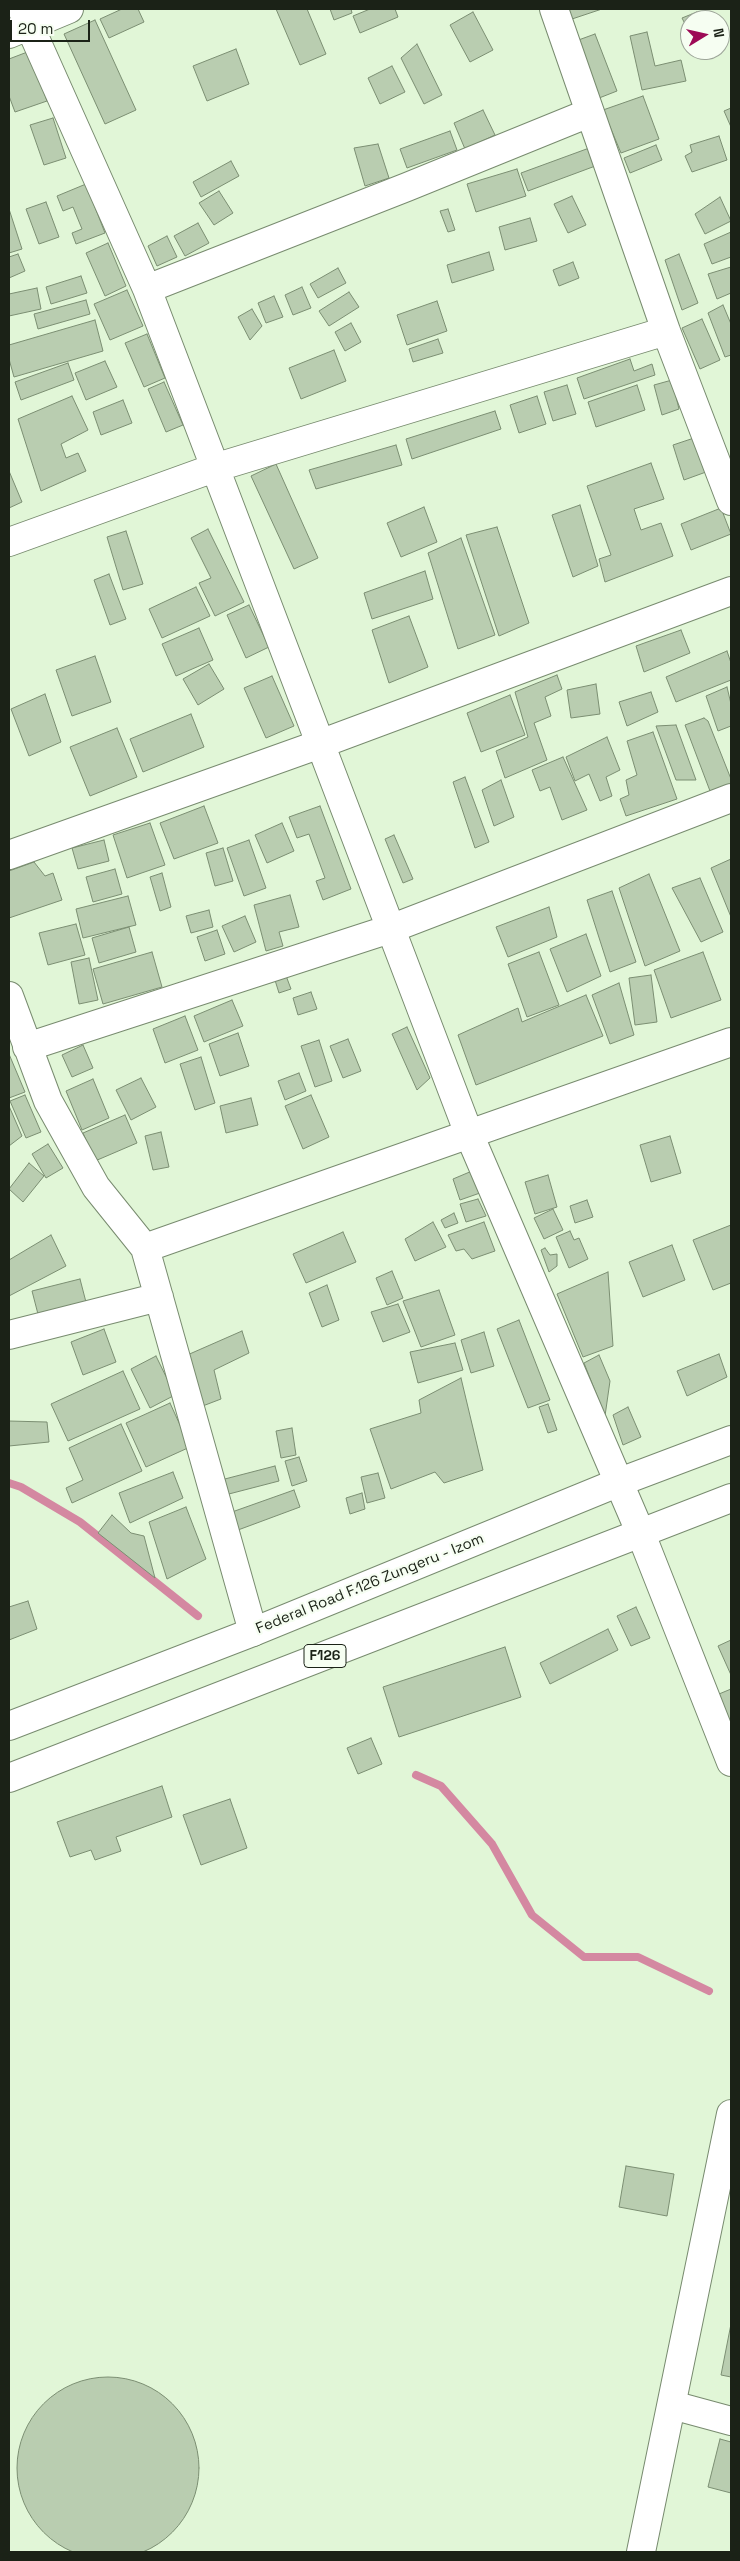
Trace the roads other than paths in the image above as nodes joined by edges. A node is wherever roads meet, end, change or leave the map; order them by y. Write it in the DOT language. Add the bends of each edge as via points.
graph roads {
  1 [pos="69,9"];
  2 [pos="554,9"];
  3 [pos="20,23"];
  4 [pos="589,113"];
  5 [pos="147,290"];
  6 [pos="666,331"];
  7 [pos="214,468"];
  8 [pos="731,501"];
  9 [pos="9,542"];
  10 [pos="731,591"];
  11 [pos="320,744"];
  12 [pos="731,798"];
  13 [pos="9,855"];
  14 [pos="390,930"];
  15 [pos="9,996"];
  16 [pos="731,1042"];
  17 [pos="27,1047"];
  18 [pos="469,1134"];
  19 [pos="145,1248"];
  20 [pos="158,1296"];
  21 [pos="9,1335"];
  22 [pos="731,1440"];
  23 [pos="617,1482"];
  24 [pos="731,1498"];
  25 [pos="641,1534"];
  26 [pos="253,1632"];
  27 [pos="9,1726"];
  28 [pos="731,1762"];
  29 [pos="9,1778"];
  30 [pos="731,2114"];
  31 [pos="672,2405"];
  32 [pos="731,2421"];
  33 [pos="641,2552"];
  1 -- 3 [label="street"];
  2 -- 4 [label="street"];
  3 -- 5 [label="street"];
  4 -- 5 [label="street"];
  4 -- 6 [label="street"];
  5 -- 7 [label="street"];
  6 -- 7 [label="street"];
  6 -- 8 [label="street"];
  7 -- 9 [label="street"];
  7 -- 11 [label="street"];
  10 -- 11 [label="street"];
  11 -- 13 [label="street"];
  11 -- 14 [label="street"];
  12 -- 14 [label="street"];
  14 -- 17 [label="street"];
  14 -- 18 [label="street"];
  15 -- 17 [label="street"];
  16 -- 18 [label="street"];
  17 -- 19 [label="street" via="48,1101 83,1166"];
  18 -- 19 [label="street"];
  18 -- 23 [label="street"];
  19 -- 20 [label="street"];
  20 -- 21 [label="street"];
  20 -- 26 [label="street"];
  22 -- 23 [label="street, Federal Road F.126 Zungeru - Izom"];
  23 -- 25 [label="street"];
  23 -- 26 [label="street, Federal Road F.126 Zungeru - Izom"];
  24 -- 25 [label="street, F126"];
  25 -- 28 [label="street"];
  25 -- 29 [label="street, F126"];
  26 -- 27 [label="street, Federal Road F.126 Zungeru - Izom"];
  30 -- 31 [label="street"];
  31 -- 32 [label="street"];
  31 -- 33 [label="street"];
}
